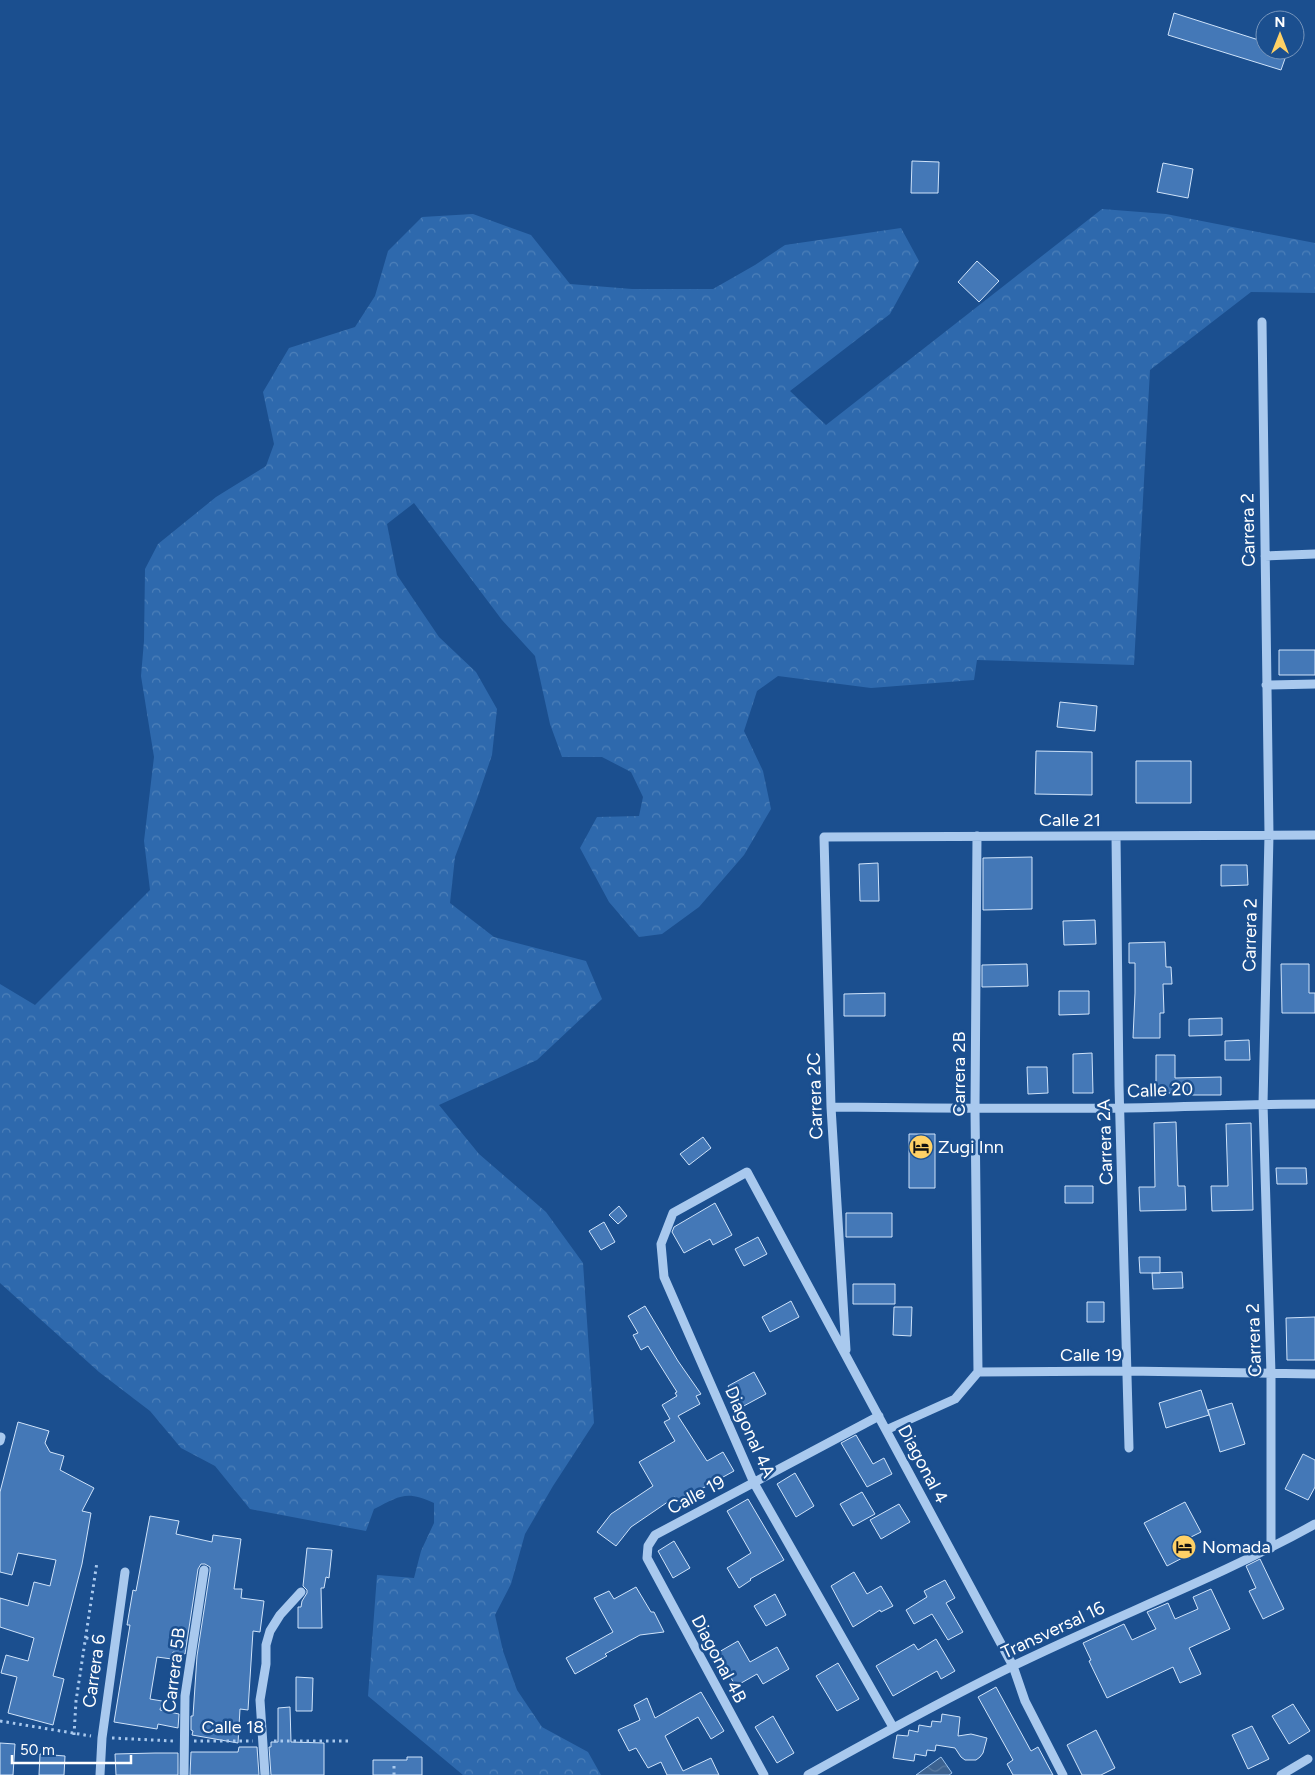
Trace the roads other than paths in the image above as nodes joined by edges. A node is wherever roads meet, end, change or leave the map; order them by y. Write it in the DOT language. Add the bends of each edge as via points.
graph roads {
  1 [pos="1262,322"];
  2 [pos="1315,554"];
  3 [pos="1265,556"];
  4 [pos="1315,684"];
  5 [pos="1266,685"];
  6 [pos="1269,835"];
  7 [pos="1315,835"];
  8 [pos="977,836"];
  9 [pos="1116,836"];
  10 [pos="824,837"];
  11 [pos="1263,1104"];
  12 [pos="1315,1104"];
  13 [pos="831,1107"];
  14 [pos="1120,1108"];
  15 [pos="975,1109"];
  16 [pos="747,1172"];
  17 [pos="846,1352"];
  18 [pos="1127,1371"];
  19 [pos="978,1372"];
  20 [pos="1271,1374"];
  21 [pos="1315,1374"];
  22 [pos="879,1416"];
  23 [pos="886,1430"];
  24 [pos="1129,1448"];
  25 [pos="754,1483"];
  26 [pos="1315,1524"];
  27 [pos="1272,1548"];
  28 [pos="646,1558"];
  29 [pos="204,1570"];
  30 [pos="125,1572"];
  31 [pos="301,1592"];
  32 [pos="1013,1666"];
  33 [pos="893,1727"];
  34 [pos="1308,1759"];
  35 [pos="100,1775"];
  36 [pos="184,1775"];
  37 [pos="266,1775"];
  38 [pos="764,1775"];
  39 [pos="808,1775"];
  40 [pos="1063,1775"];
  41 [pos="1282,1775"];
  1 -- 3 [label="street, Carrera 2"];
  2 -- 3 [label="street"];
  3 -- 5 [label="street, Carrera 2"];
  4 -- 5 [label="street"];
  5 -- 6 [label="street, Carrera 2"];
  6 -- 7 [label="street, Calle 21"];
  6 -- 9 [label="street, Calle 21"];
  6 -- 11 [label="street, Carrera 2"];
  8 -- 9 [label="street, Calle 21"];
  8 -- 10 [label="street, Calle 21"];
  8 -- 15 [label="street, Carrera 2B"];
  9 -- 14 [label="street, Carrera 2A"];
  10 -- 13 [label="street, Carrera 2C"];
  11 -- 12 [label="street, Calle 20"];
  11 -- 14 [label="street, Calle 20"];
  11 -- 20 [label="street, Carrera 2"];
  13 -- 15 [label="street, Calle 20"];
  13 -- 17 [label="street, Carrera 2C"];
  14 -- 15 [label="street, Calle 20"];
  14 -- 18 [label="street, Carrera 2A"];
  15 -- 19 [label="street, Carrera 2B"];
  16 -- 17 [label="street, Diagonal 4"];
  16 -- 25 [label="street, Diagonal 4A" via="673,1212 661,1244 664,1277"];
  17 -- 22 [label="street, Diagonal 4"];
  18 -- 19 [label="street, Calle 19"];
  18 -- 20 [label="street, Calle 19"];
  18 -- 24 [label="street, Carrera 2A"];
  19 -- 23 [label="street" via="955,1398"];
  20 -- 21 [label="street, Calle 19"];
  20 -- 27 [label="street, Carrera 2"];
  22 -- 23 [label="street, Diagonal 4"];
  22 -- 25 [label="street, Calle 19"];
  23 -- 32 [label="street, Diagonal 4"];
  25 -- 28 [label="street, Calle 19" via="655,1535 648,1546"];
  25 -- 33 [label="street, Diagonal 4A"];
  26 -- 27 [label="street, Transversal 16"];
  27 -- 32 [label="street, Transversal 16"];
  28 -- 38 [label="street, Diagonal 4B"];
  29 -- 36 [label="street, Carrera 5B" via="185,1696"];
  30 -- 35 [label="street, Carrera 6" via="102,1738"];
  31 -- 37 [label="street" via="280,1615 266,1644 260,1700"];
  32 -- 33 [label="street, Transversal 16"];
  32 -- 40 [label="street, Diagonal 4" via="1025,1701"];
  33 -- 39 [label="street, Transversal 16"];
  34 -- 41 [label="street"];
}
